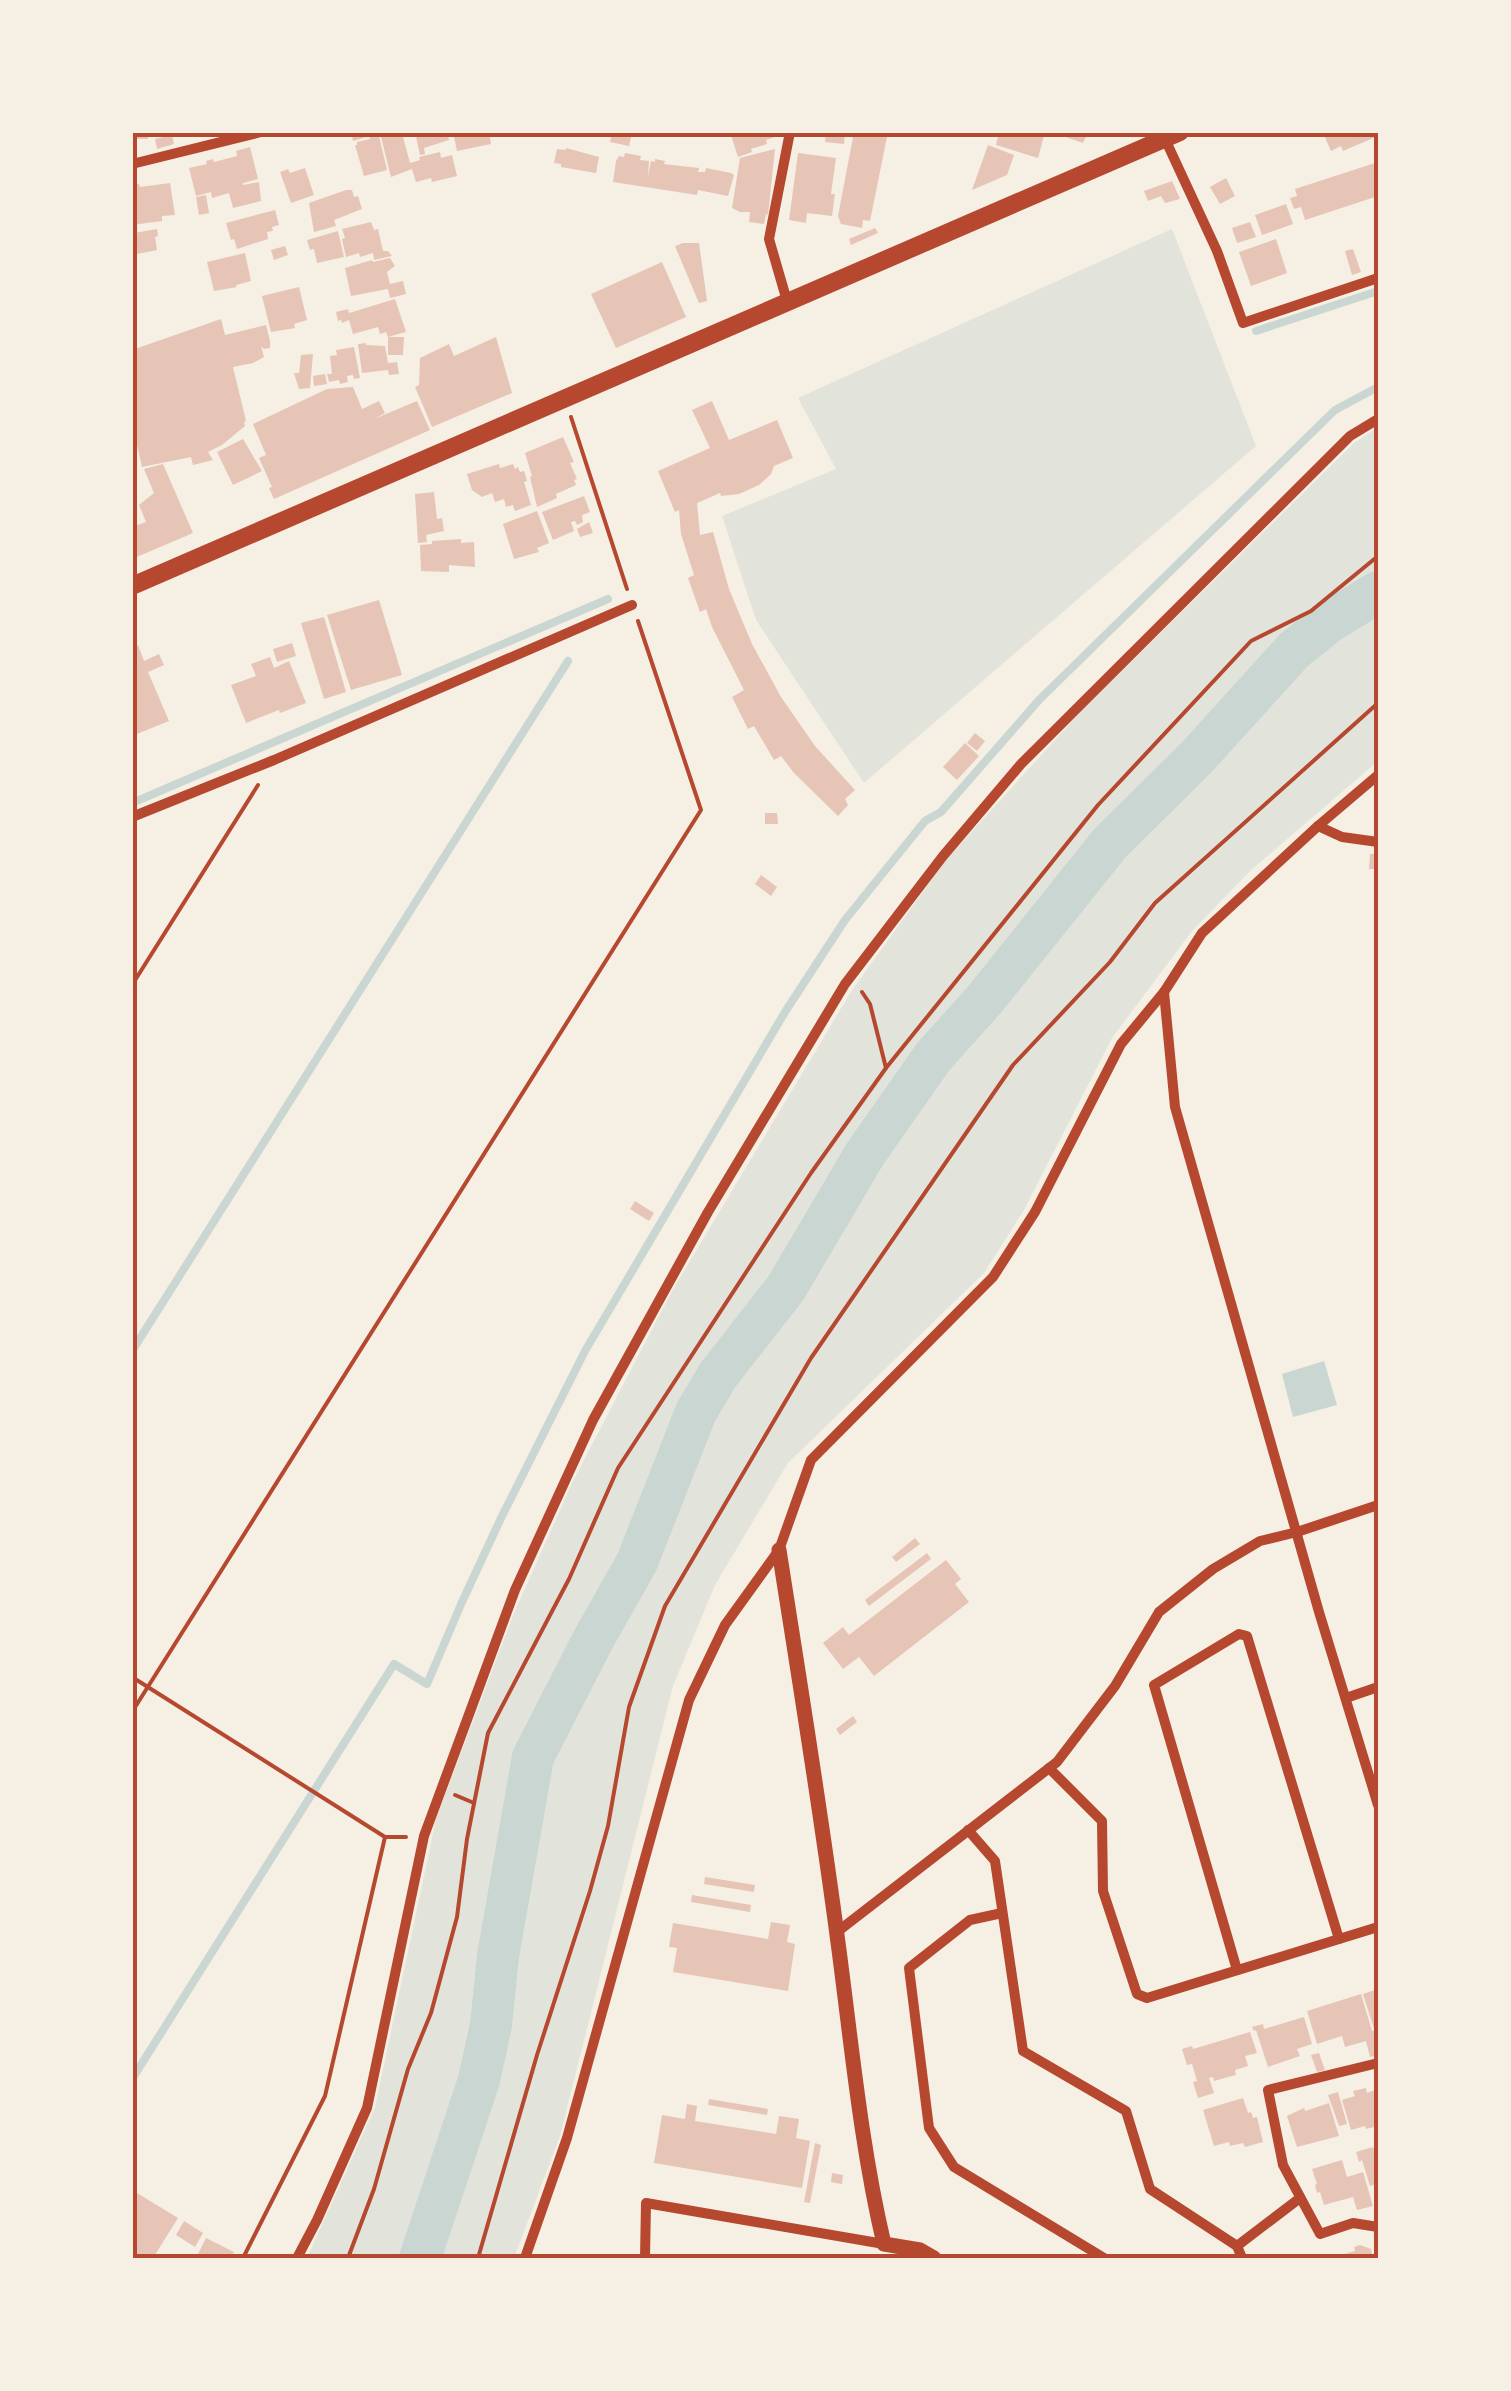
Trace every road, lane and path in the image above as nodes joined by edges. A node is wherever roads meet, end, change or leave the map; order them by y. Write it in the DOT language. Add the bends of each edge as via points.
graph roads {
  1 [pos="260,132"];
  2 [pos="790,132"];
  3 [pos="1173,136"];
  4 [pos="132,164"];
  5 [pos="1378,278"];
  6 [pos="787,302"];
  7 [pos="564,397"];
  8 [pos="1378,420"];
  9 [pos="1378,556"];
  10 [pos="132,586"];
  11 [pos="632,605"];
  12 [pos="1378,703"];
  13 [pos="274,760"];
  14 [pos="1378,775"];
  15 [pos="132,817"];
  16 [pos="1318,826"];
  17 [pos="1378,842"];
  18 [pos="132,984"];
  19 [pos="1164,992"];
  20 [pos="864,993"];
  21 [pos="886,1068"];
  22 [pos="1378,1506"];
  23 [pos="1296,1532"];
  24 [pos="779,1550"];
  25 [pos="132,1678"];
  26 [pos="148,1687"];
  27 [pos="1378,1687"];
  28 [pos="1346,1698"];
  29 [pos="132,1712"];
  30 [pos="1049,1768"];
  31 [pos="456,1796"];
  32 [pos="474,1803"];
  33 [pos="1378,1805"];
  34 [pos="968,1830"];
  35 [pos="424,1836"];
  36 [pos="384,1837"];
  37 [pos="1002,1913"];
  38 [pos="1378,1927"];
  39 [pos="837,1932"];
  40 [pos="1340,1939"];
  41 [pos="1237,1970"];
  42 [pos="1378,2063"];
  43 [pos="1300,2198"];
  44 [pos="1378,2229"];
  45 [pos="884,2244"];
  46 [pos="1081,2244"];
  47 [pos="1237,2246"];
  48 [pos="242,2258"];
  49 [pos="297,2258"];
  50 [pos="348,2258"];
  51 [pos="478,2258"];
  52 [pos="525,2258"];
  53 [pos="645,2258"];
  54 [pos="934,2258"];
  55 [pos="1072,2258"];
  56 [pos="1104,2258"];
  57 [pos="1242,2258"];
  1 -- 4 [label="street"];
  2 -- 6 [label="street" via="769,238"];
  3 -- 5 [label="street" via="1243,323"];
  3 -- 6 [label="main road"];
  6 -- 7 [label="main road"];
  7 -- 10 [label="main road"];
  7 -- 11 [label="path"];
  8 -- 35 [label="street" via="1350,436 1021,764 846,984 592,1420 514,1590"];
  9 -- 21 [label="path" via="1311,611 1251,641 1098,805"];
  11 -- 13 [label="street"];
  11 -- 26 [label="path" via="701,810"];
  12 -- 51 [label="path" via="1155,903 1014,1065 812,1358 675,1589 629,1707 595,1875"];
  13 -- 15 [label="street"];
  13 -- 18 [label="path"];
  14 -- 16 [label="street"];
  16 -- 17 [label="street" via="1342,838"];
  16 -- 19 [label="street" via="1202,933"];
  19 -- 23 [label="street" via="1175,1106"];
  19 -- 24 [label="street" via="1121,1044 994,1277 812,1460"];
  20 -- 21 [label="path"];
  21 -- 32 [label="path" via="618,1468 569,1580 488,1734"];
  22 -- 23 [label="street"];
  23 -- 28 [label="street"];
  23 -- 30 [label="street" via="1260,1541 1160,1612 1114,1686"];
  24 -- 39 [label="street"];
  24 -- 52 [label="street" via="725,1625 689,1700 568,2138"];
  25 -- 26 [label="path"];
  26 -- 29 [label="path"];
  26 -- 36 [label="path"];
  27 -- 28 [label="street"];
  28 -- 33 [label="street"];
  30 -- 34 [label="street"];
  30 -- 41 [label="street" via="1102,1822 1104,1891 1137,1994 1147,1998"];
  31 -- 32 [label="path"];
  32 -- 50 [label="path" via="457,1917 431,2013"];
  34 -- 37 [label="street" via="995,1861"];
  34 -- 39 [label="street"];
  35 -- 36 [label="path"];
  35 -- 49 [label="street" via="367,2108"];
  36 -- 48 [label="path" via="325,2096"];
  37 -- 46 [label="street" via="970,1920 910,1968 930,2128 954,2167"];
  37 -- 47 [label="street" via="1023,2051 1126,2111 1150,2189"];
  38 -- 40 [label="street"];
  39 -- 45 [label="street" via="859,2120"];
  40 -- 41 [label="street"];
  40 -- 41 [label="street" via="1246,1636 1239,1634 1154,1685"];
  42 -- 43 [label="street" via="1268,2090 1283,2166"];
  43 -- 44 [label="street" via="1320,2234 1353,2223"];
  43 -- 47 [label="street"];
  45 -- 53 [label="street" via="646,2204"];
  45 -- 54 [label="street"];
  46 -- 55 [label="street"];
  46 -- 56 [label="street"];
  47 -- 57 [label="street"];
}
